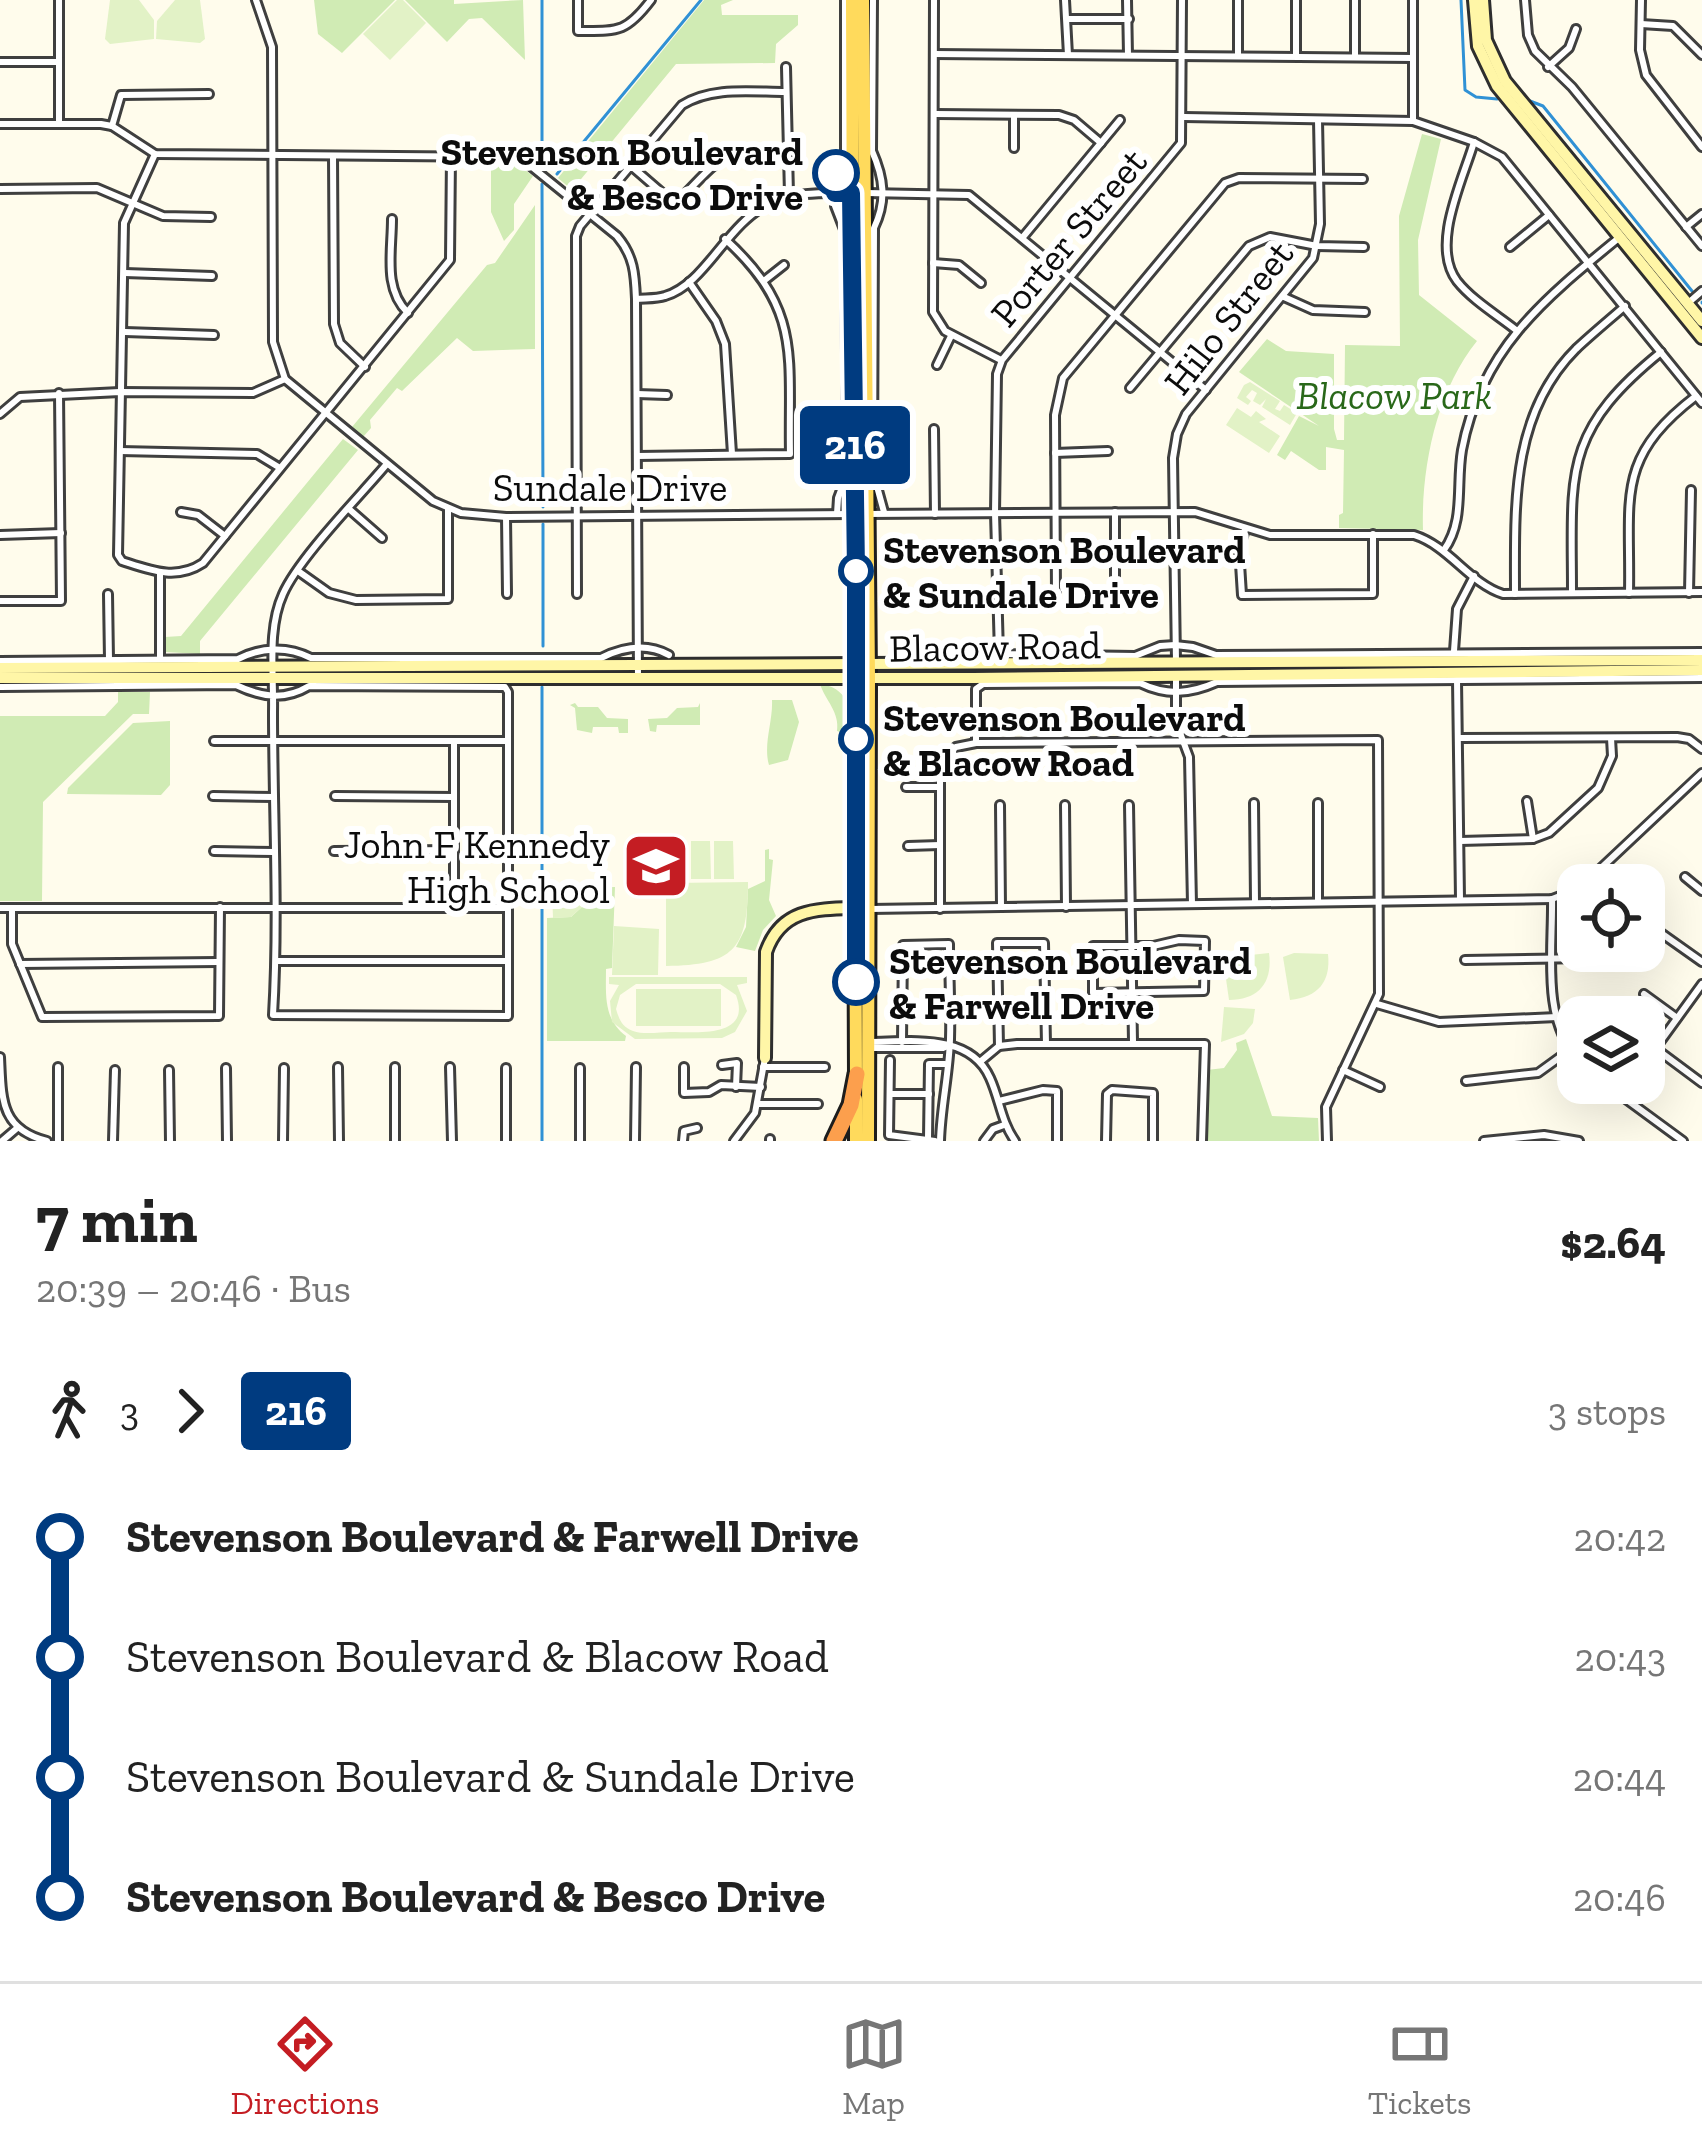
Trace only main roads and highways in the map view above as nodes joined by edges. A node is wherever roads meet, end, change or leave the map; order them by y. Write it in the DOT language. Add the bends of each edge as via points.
graph roads {
  1 [pos="849,0"];
  2 [pos="863,0"];
  3 [pos="1478,0"];
  4 [pos="857,193"];
  5 [pos="1683,307"];
  6 [pos="1702,322"];
  7 [pos="1702,338"];
  8 [pos="850,514"];
  9 [pos="1702,656"];
  10 [pos="0,664"];
  11 [pos="768,666"];
  12 [pos="1176,669"];
  13 [pos="274,672"];
  14 [pos="637,672"];
  15 [pos="863,672"];
  16 [pos="1702,674"];
  17 [pos="726,678"];
  18 [pos="0,682"];
  19 [pos="861,908"];
  20 [pos="764,1063"];
  21 [pos="856,1074"];
  22 [pos="834,1141"];
  23 [pos="856,1141"];
  24 [pos="868,1141"];
  1 -- 4 [label="main road"];
  2 -- 4 [label="main road"];
  3 -- 5 [label="main road" via="1477,41 1494,82"];
  4 -- 8 [label="main road"];
  5 -- 6 [label="main road"];
  5 -- 7 [label="main road"];
  8 -- 15 [label="main road"];
  8 -- 15 [label="main road"];
  9 -- 12 [label="main road, Blacow Road"];
  10 -- 13 [label="main road, Blacow Road"];
  11 -- 14 [label="main road, Blacow Road"];
  11 -- 15 [label="main road, Blacow Road"];
  11 -- 17 [label="main road"];
  12 -- 15 [label="main road, Blacow Road"];
  12 -- 16 [label="main road, Blacow Road"];
  13 -- 14 [label="main road, Blacow Road"];
  13 -- 18 [label="main road, Blacow Road"];
  14 -- 17 [label="main road, Blacow Road"];
  15 -- 17 [label="main road, Blacow Road"];
  15 -- 19 [label="main road"];
  19 -- 20 [label="main road" via="795,915 771,937"];
  19 -- 21 [label="main road"];
  19 -- 24 [label="main road"];
  21 -- 22 [label="highway"];
  21 -- 23 [label="main road"];
}
